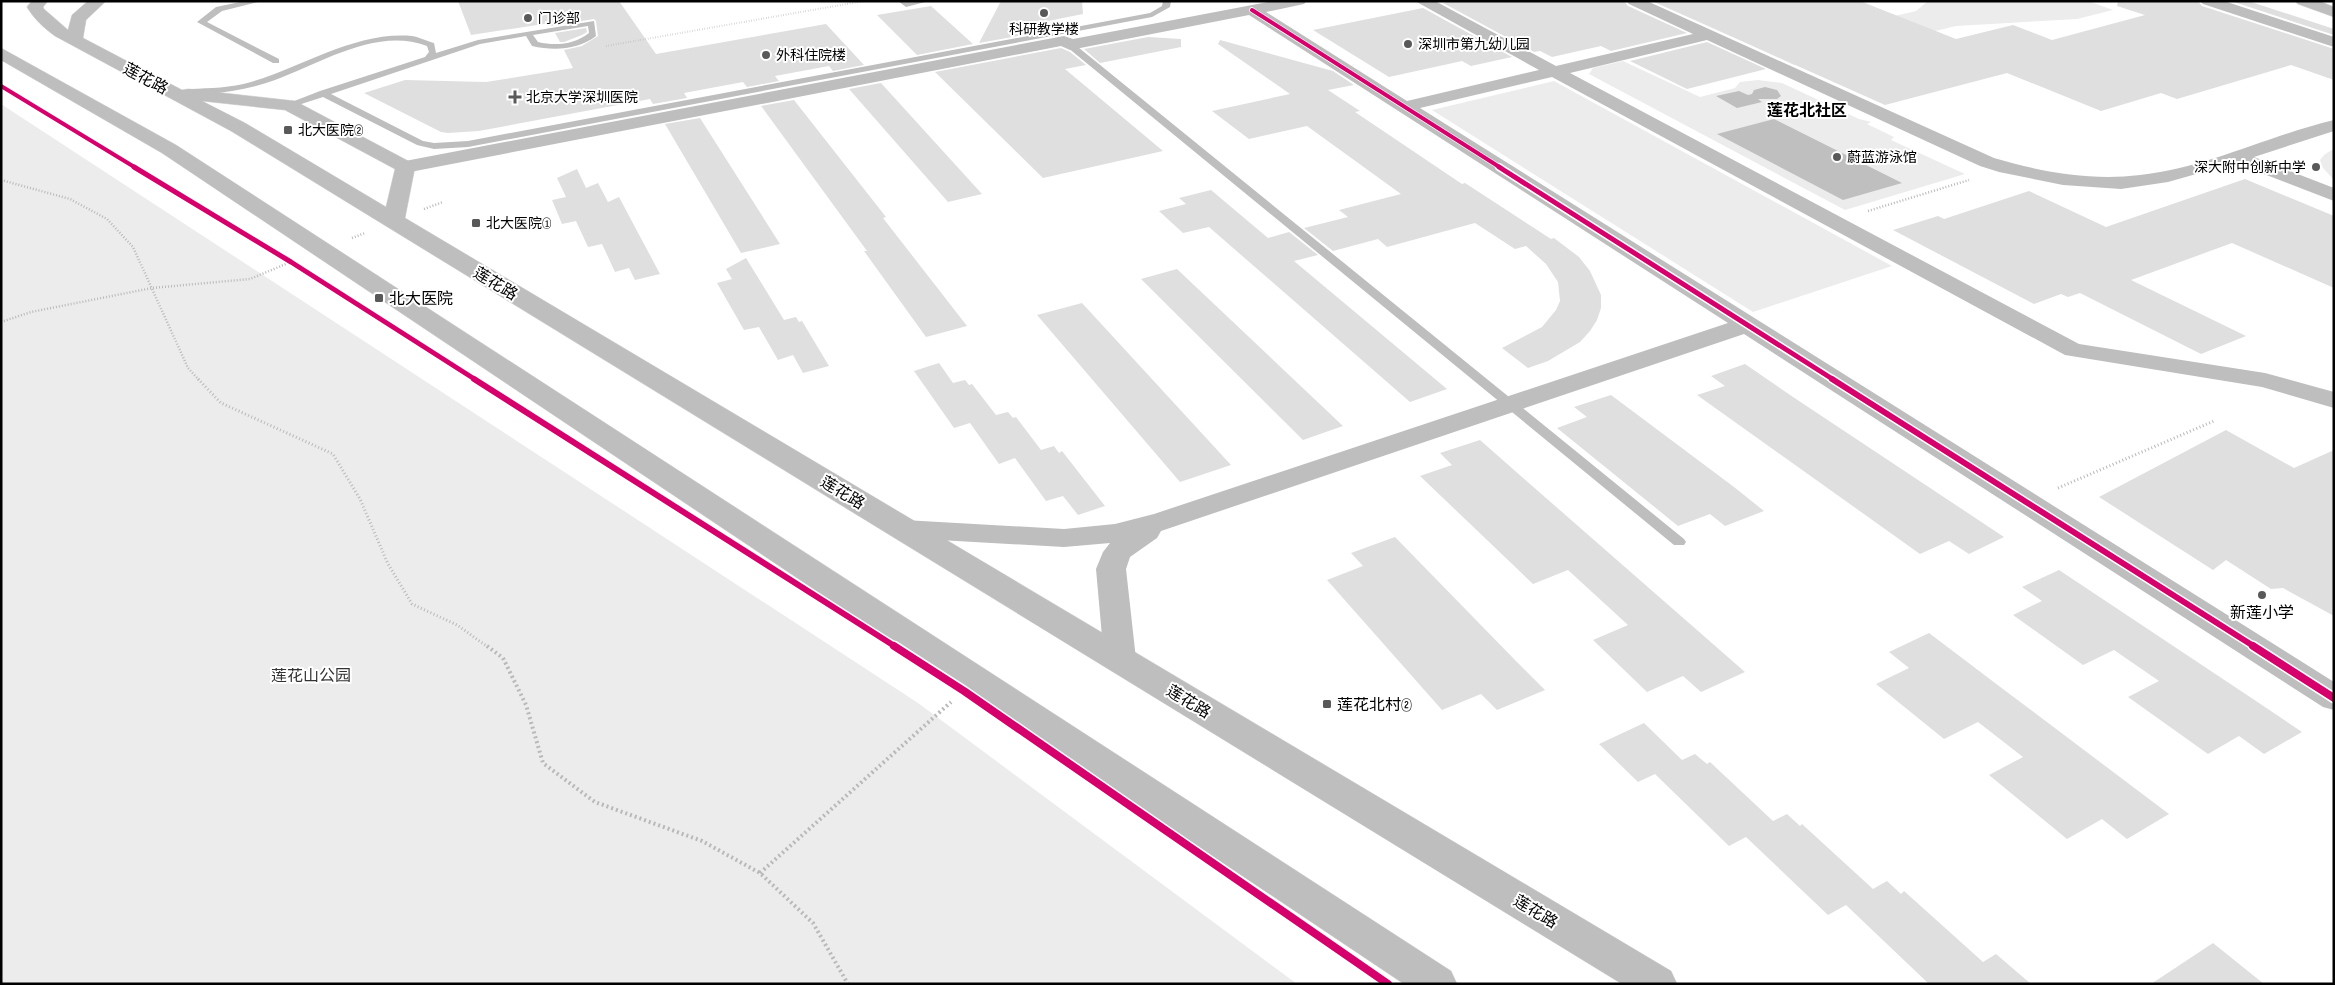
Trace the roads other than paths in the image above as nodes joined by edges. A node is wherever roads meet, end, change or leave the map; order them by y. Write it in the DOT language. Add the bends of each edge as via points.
graph roads {
  1 [pos="40,1"];
  2 [pos="98,1"];
  3 [pos="258,1"];
  4 [pos="902,1"];
  5 [pos="925,1"];
  6 [pos="1167,1"];
  7 [pos="1208,1"];
  8 [pos="1299,1"];
  9 [pos="1423,1"];
  10 [pos="1634,1"];
  11 [pos="2208,1"];
  12 [pos="2303,1"];
  13 [pos="2334,12"];
  14 [pos="1240,13"];
  15 [pos="528,34"];
  16 [pos="1709,35"];
  17 [pos="74,40"];
  18 [pos="2334,42"];
  19 [pos="1070,46"];
  20 [pos="1,53"];
  21 [pos="428,59"];
  22 [pos="276,61"];
  23 [pos="1554,71"];
  24 [pos="173,92"];
  25 [pos="323,94"];
  26 [pos="289,105"];
  27 [pos="1403,106"];
  28 [pos="2334,125"];
  29 [pos="2235,156"];
  30 [pos="405,167"];
  31 [pos="2334,196"];
  32 [pos="394,221"];
  33 [pos="1746,324"];
  34 [pos="2334,400"];
  35 [pos="1510,404"];
  36 [pos="1161,522"];
  37 [pos="904,529"];
  38 [pos="1679,542"];
  39 [pos="1120,659"];
  40 [pos="2334,698"];
  41 [pos="1437,984"];
  42 [pos="1657,984"];
  1 -- 17 [label="street, 莲花路" via="35,7 43,18"];
  2 -- 17 [label="street" via="78,18"];
  3 -- 22 [label="lane" via="219,9 201,22"];
  4 -- 5 [label="lane" via="906,4"];
  6 -- 25 [label="lane" via="1166,7 1152,15 460,144 420,144"];
  7 -- 14 [label="street"];
  8 -- 14 [label="street"];
  9 -- 23 [label="street"];
  10 -- 16 [label="street"];
  11 -- 18 [label="street"];
  12 -- 13 [label="street"];
  14 -- 19 [label="street"];
  14 -- 27 [label="street"];
  15 -- 15 [label="lane" via="591,23 594,31 585,40 557,46 535,44"];
  15 -- 21 [label="lane" via="478,42"];
  16 -- 23 [label="street"];
  16 -- 29 [label="street" via="1986,162 2008,168 2063,179 2106,183 2141,181"];
  17 -- 24 [label="street, 莲花路"];
  19 -- 30 [label="street" via="1064,41"];
  19 -- 35 [label="lane"];
  20 -- 41 [label="street" via="169,149"];
  21 -- 24 [label="lane" via="433,52 431,45 422,40 396,37 362,44 256,84 216,91"];
  21 -- 25 [label="lane"];
  23 -- 27 [label="street"];
  23 -- 34 [label="street" via="2073,350 2265,380"];
  24 -- 26 [label="street"];
  24 -- 32 [label="street, 莲花路" via="238,127"];
  25 -- 26 [label="lane"];
  26 -- 30 [label="street"];
  27 -- 33 [label="street"];
  28 -- 29 [label="street"];
  29 -- 31 [label="street"];
  30 -- 32 [label="street"];
  32 -- 37 [label="street, 莲花路"];
  33 -- 35 [label="street"];
  33 -- 40 [label="street"];
  35 -- 36 [label="street"];
  35 -- 38 [label="lane"];
  36 -- 37 [label="street" via="1115,534 1064,538"];
  36 -- 39 [label="street" via="1126,544 1113,561 1111,569"];
  37 -- 39 [label="street, 莲花路"];
  39 -- 42 [label="street, 莲花路"];
}
